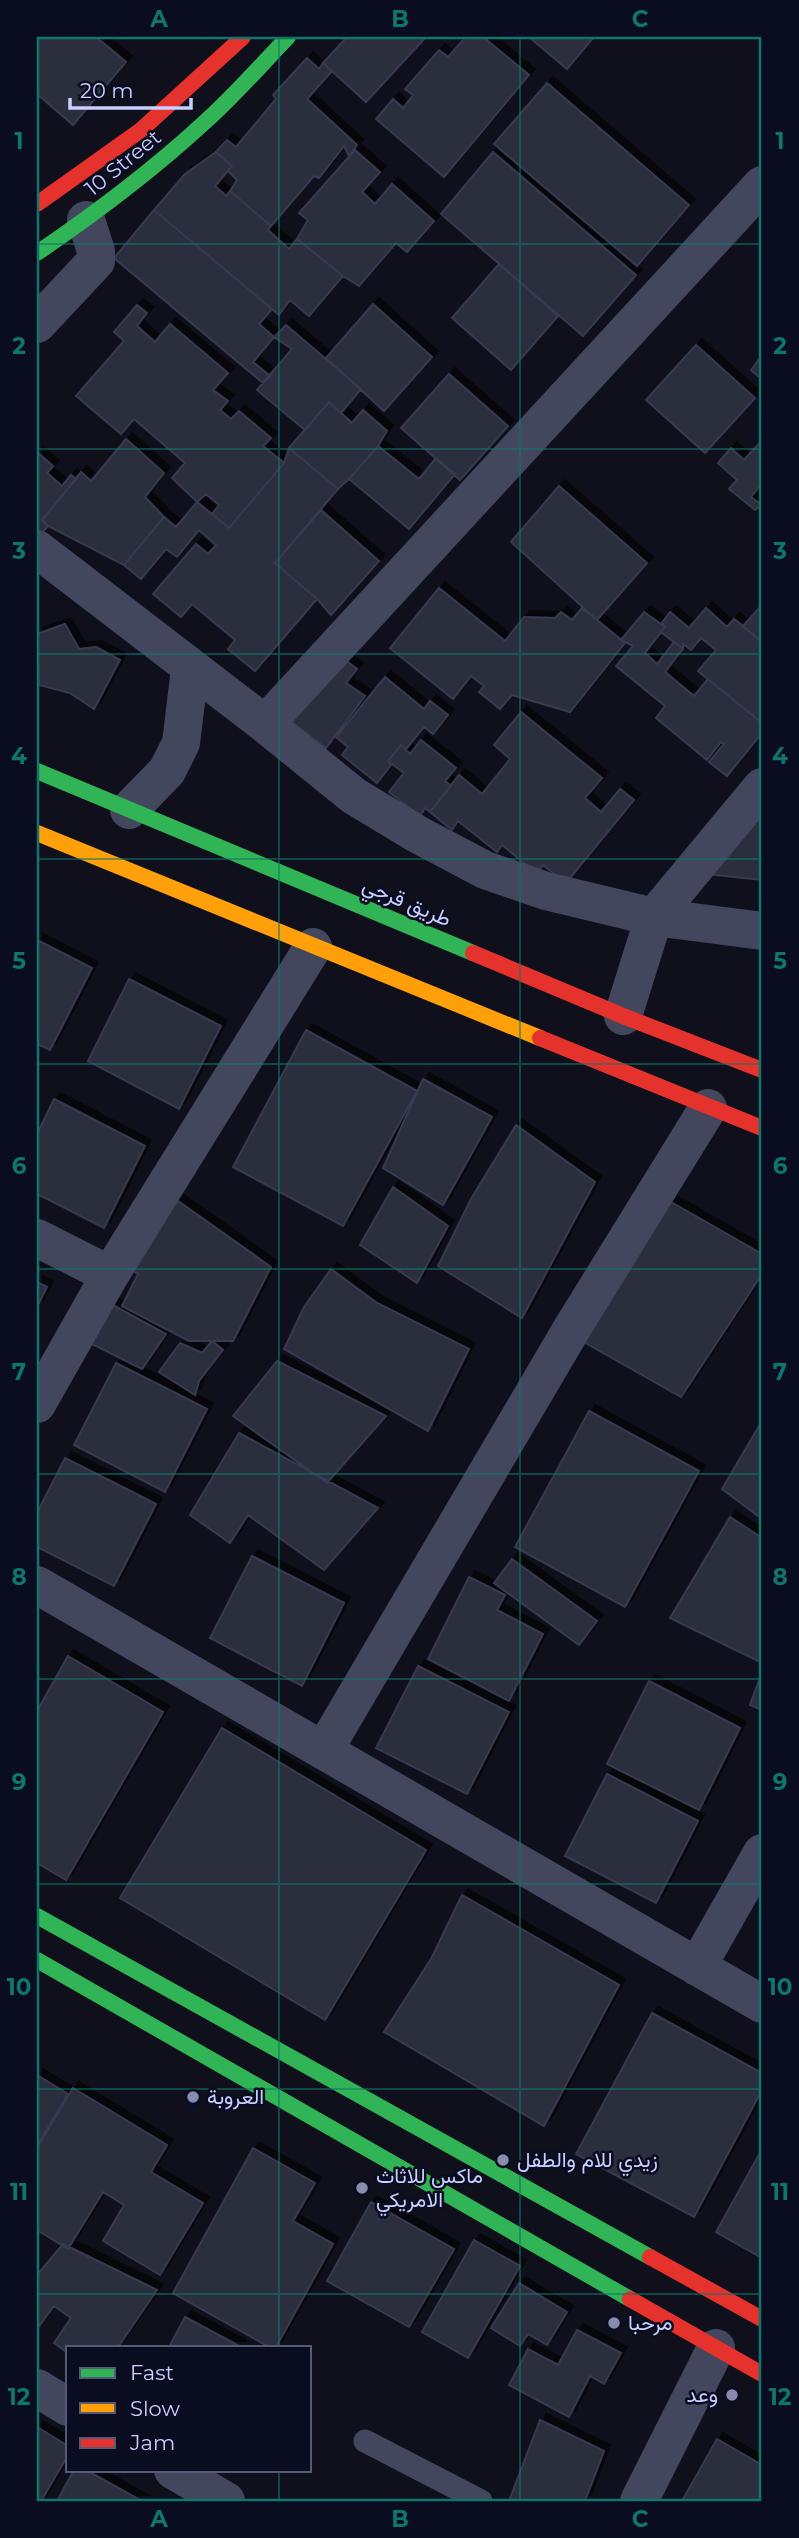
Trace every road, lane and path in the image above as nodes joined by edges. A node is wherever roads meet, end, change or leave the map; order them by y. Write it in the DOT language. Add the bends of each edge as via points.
graph roads {
  1 [pos="243,37"];
  2 [pos="288,37"];
  3 [pos="762,185"];
  4 [pos="37,204"];
  5 [pos="86,220"];
  6 [pos="37,253"];
  7 [pos="37,324"];
  8 [pos="37,549"];
  9 [pos="190,669"];
  10 [pos="265,724"];
  11 [pos="37,771"];
  12 [pos="762,787"];
  13 [pos="130,810"];
  14 [pos="37,833"];
  15 [pos="654,917"];
  16 [pos="762,931"];
  17 [pos="313,947"];
  18 [pos="623,1016"];
  19 [pos="762,1070"];
  20 [pos="708,1108"];
  21 [pos="762,1128"];
  22 [pos="37,1238"];
  23 [pos="110,1275"];
  24 [pos="37,1404"];
  25 [pos="37,1585"];
  26 [pos="324,1750"];
  27 [pos="762,1853"];
  28 [pos="37,1916"];
  29 [pos="37,1960"];
  30 [pos="698,1967"];
  31 [pos="762,2004"];
  32 [pos="762,2319"];
  33 [pos="716,2348"];
  34 [pos="762,2374"];
  35 [pos="37,2388"];
  36 [pos="66,2406"];
  37 [pos="365,2441"];
  38 [pos="176,2472"];
  39 [pos="226,2501"];
  40 [pos="481,2501"];
  41 [pos="639,2501"];
  1 -- 4 [label="main road, 10 Street" via="141,130"];
  2 -- 5 [label="main road, 10 Street" via="207,120"];
  3 -- 10 [label="street"];
  5 -- 6 [label="main road, 10 Street"];
  5 -- 7 [label="street" via="96,261"];
  8 -- 9 [label="street"];
  9 -- 10 [label="street"];
  9 -- 13 [label="street" via="181,743 167,771"];
  10 -- 15 [label="street" via="354,796 485,870 546,891"];
  11 -- 13 [label="main road, طريق قرجي"];
  12 -- 15 [label="street"];
  13 -- 18 [label="main road, طريق قرجي"];
  14 -- 17 [label="main road"];
  15 -- 16 [label="street"];
  15 -- 18 [label="street"];
  17 -- 20 [label="main road"];
  17 -- 23 [label="street"];
  18 -- 19 [label="main road, طريق قرجي"];
  20 -- 21 [label="main road"];
  20 -- 26 [label="street" via="571,1330"];
  22 -- 23 [label="street"];
  23 -- 24 [label="street"];
  25 -- 26 [label="street"];
  26 -- 30 [label="street"];
  27 -- 30 [label="street"];
  28 -- 32 [label="main road"];
  29 -- 33 [label="main road"];
  30 -- 31 [label="street"];
  33 -- 34 [label="main road"];
  33 -- 41 [label="street"];
  35 -- 36 [label="street"];
  37 -- 40 [label="lane"];
  38 -- 39 [label="street"];
}
